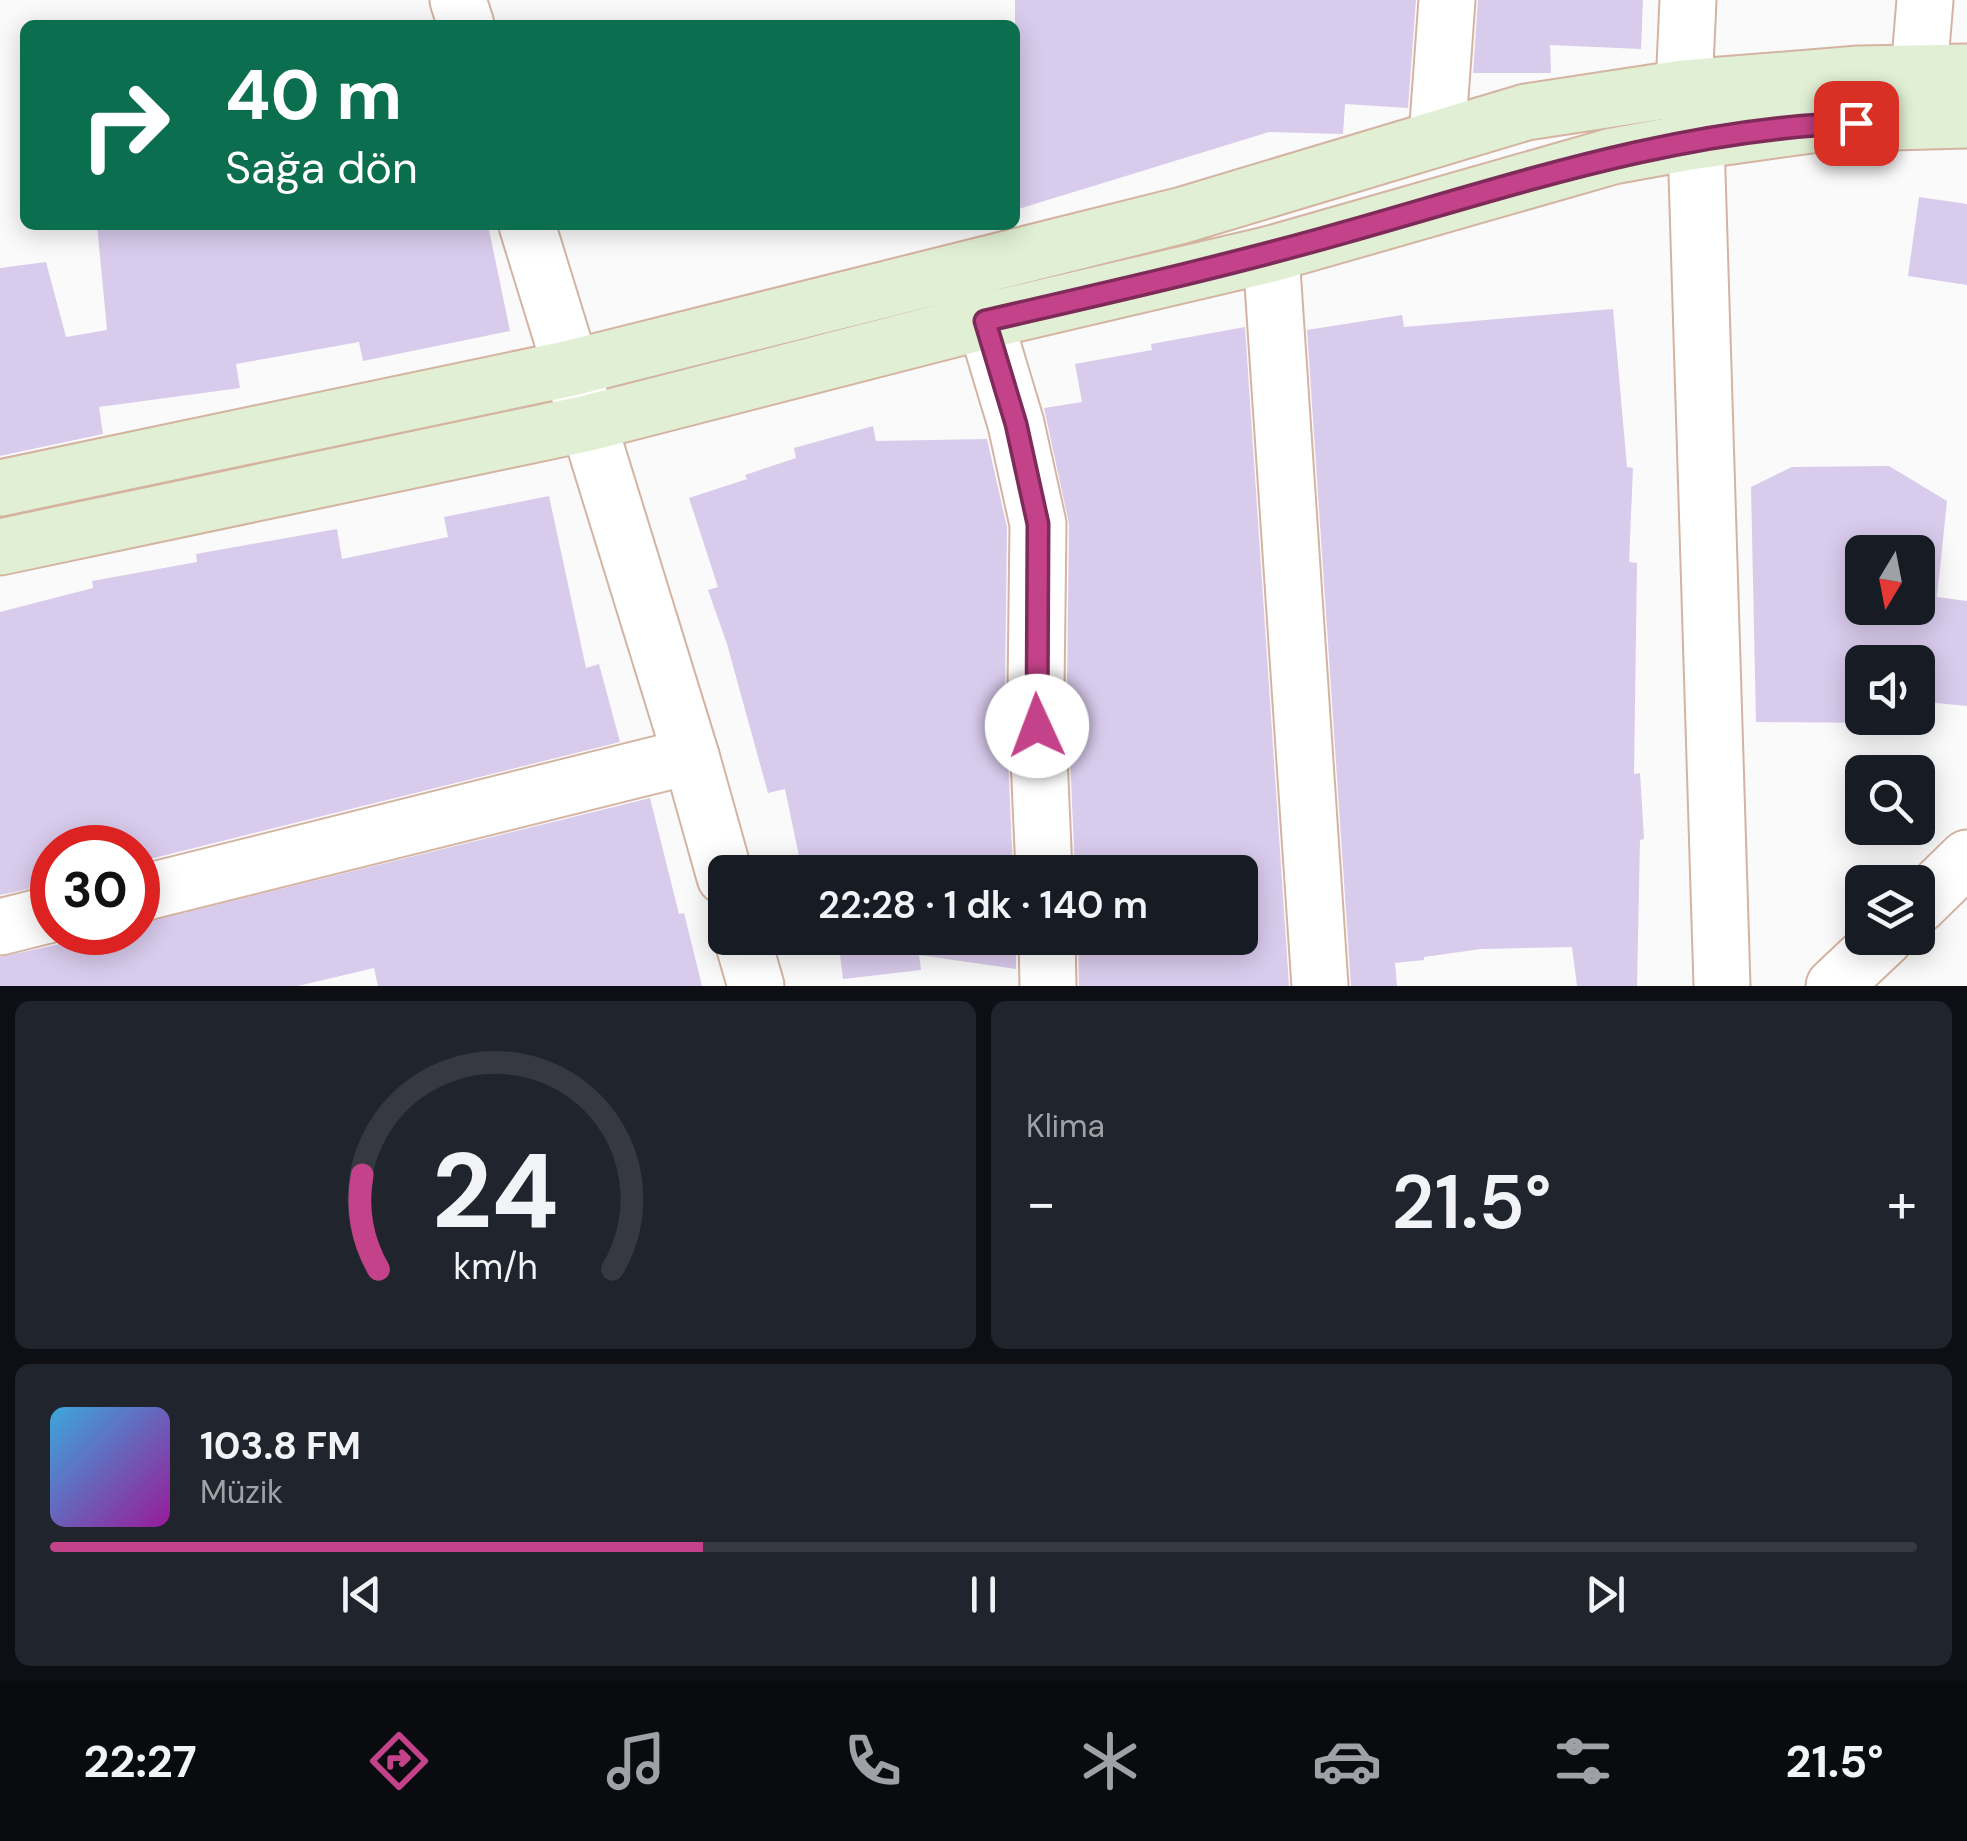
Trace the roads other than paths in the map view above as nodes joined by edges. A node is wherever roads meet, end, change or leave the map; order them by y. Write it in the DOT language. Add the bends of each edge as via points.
graph roads {
  1 [pos="1447,0"];
  2 [pos="1688,0"];
  3 [pos="1925,0"];
  4 [pos="1943,72"];
  5 [pos="1684,88"];
  6 [pos="1967,120"];
  7 [pos="1437,138"];
  8 [pos="1696,140"];
  9 [pos="530,230"];
  10 [pos="1270,254"];
  11 [pos="985,321"];
  12 [pos="571,368"];
  13 [pos="588,423"];
  14 [pos="0,488"];
  15 [pos="0,547"];
  16 [pos="691,756"];
  17 [pos="719,855"];
  18 [pos="1043,855"];
  19 [pos="1967,858"];
  20 [pos="160,889"];
  21 [pos="1935,889"];
  22 [pos="30,920"];
  23 [pos="0,927"];
  24 [pos="747,955"];
  25 [pos="1047,955"];
  26 [pos="1866,955"];
  27 [pos="756,986"];
  28 [pos="1048,986"];
  29 [pos="1320,986"];
  30 [pos="1722,986"];
  31 [pos="1834,986"];
  1 -- 7 [label="street"];
  2 -- 5 [label="street"];
  3 -- 4 [label="street"];
  4 -- 5 [label="main road"];
  5 -- 7 [label="main road" via="1526,112"];
  6 -- 8 [label="main road" via="1818,124"];
  7 -- 12 [label="main road" via="1183,215"];
  8 -- 10 [label="main road" via="1613,156"];
  8 -- 30 [label="street"];
  9 -- 12 [label="street"];
  10 -- 11 [label="main road"];
  10 -- 29 [label="street"];
  11 -- 13 [label="main road"];
  11 -- 18 [label="street" via="1038,524"];
  12 -- 13 [label="street"];
  12 -- 14 [label="main road"];
  13 -- 15 [label="main road"];
  13 -- 16 [label="street"];
  16 -- 17 [label="street"];
  16 -- 20 [label="street"];
  19 -- 21 [label="street"];
  22 -- 23 [label="street"];
  24 -- 27 [label="street"];
  25 -- 28 [label="street"];
  26 -- 31 [label="street"];
}
